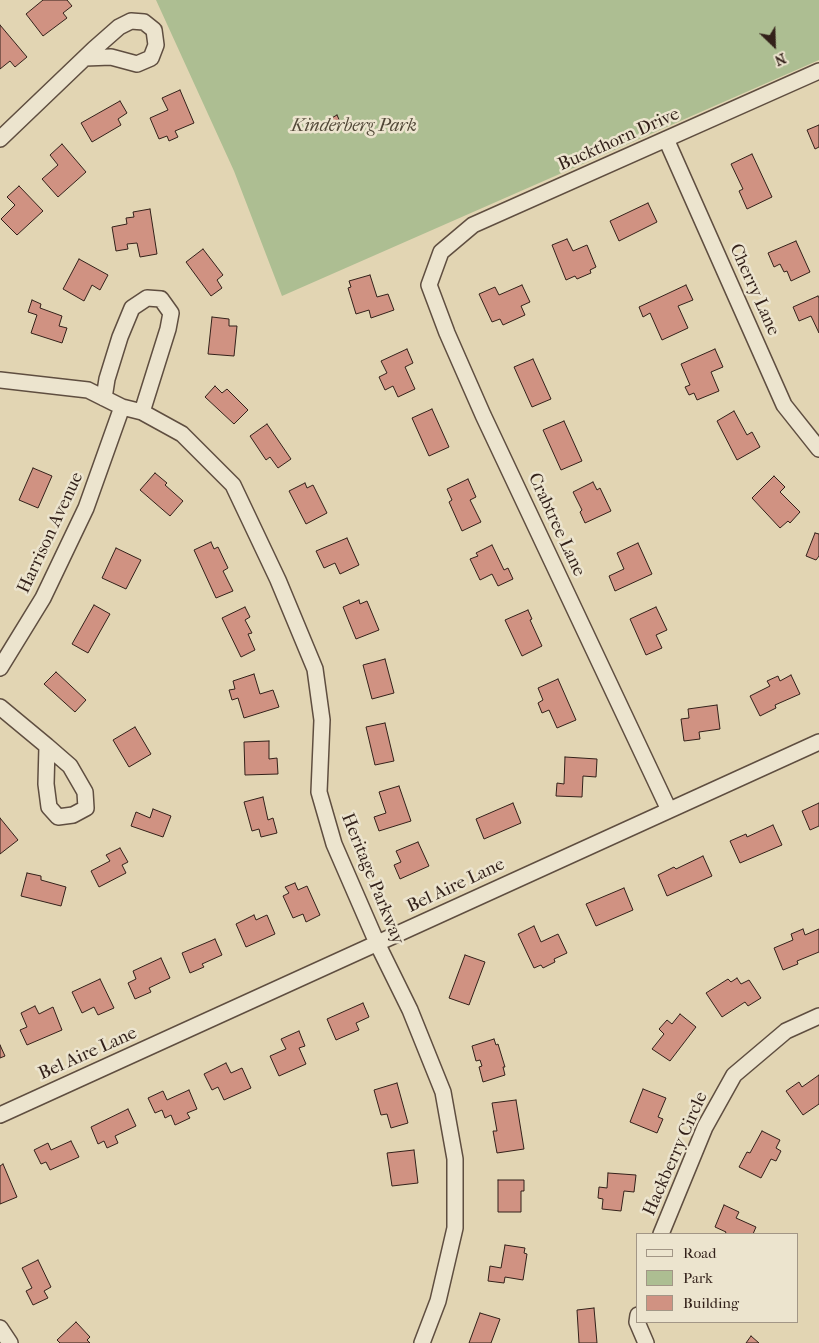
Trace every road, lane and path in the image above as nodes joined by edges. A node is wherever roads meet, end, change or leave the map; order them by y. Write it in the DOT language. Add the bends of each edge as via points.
graph roads {
  1 [pos="85,58"];
  2 [pos="819,71"];
  3 [pos="0,138"];
  4 [pos="666,139"];
  5 [pos="441,252"];
  6 [pos="0,380"];
  7 [pos="104,398"];
  8 [pos="122,407"];
  9 [pos="142,412"];
  10 [pos="819,449"];
  11 [pos="0,668"];
  12 [pos="0,707"];
  13 [pos="819,742"];
  14 [pos="46,746"];
  15 [pos="669,810"];
  16 [pos="377,943"];
  17 [pos="819,1016"];
  18 [pos="0,1114"];
  19 [pos="661,1233"];
  20 [pos="636,1323"];
  21 [pos="0,1328"];
  22 [pos="10,1343"];
  23 [pos="422,1343"];
  24 [pos="646,1343"];
  1 -- 3 [label="street"];
  2 -- 4 [label="street, Buckthorn Drive"];
  4 -- 5 [label="street, Buckthorn Drive" via="473,225"];
  4 -- 10 [label="street, Cherry Lane" via="784,405"];
  5 -- 15 [label="street, Crabtree Lane" via="429,285 447,333"];
  6 -- 7 [label="street, Heritage Parkway" via="88,390"];
  7 -- 8 [label="street, Heritage Parkway"];
  7 -- 9 [label="street" via="109,371 132,308 147,298 161,299 170,313 168,329"];
  8 -- 9 [label="street, Heritage Parkway"];
  8 -- 11 [label="street, Harrison Avenue" via="86,508 43,598"];
  9 -- 16 [label="street, Heritage Parkway" via="182,434 233,485 278,580 315,669 322,720 319,792 334,844"];
  12 -- 14 [label="street"];
  13 -- 15 [label="street, Bel Aire Lane"];
  15 -- 16 [label="street, Bel Aire Lane"];
  16 -- 18 [label="street, Bel Aire Lane"];
  16 -- 23 [label="street, Heritage Parkway" via="410,1010 443,1092 455,1159 455,1228 438,1300"];
  17 -- 19 [label="street, Hackberry Circle" via="786,1032 734,1075 705,1127"];
  20 -- 24 [label="street"];
  21 -- 22 [label="street"];
}
